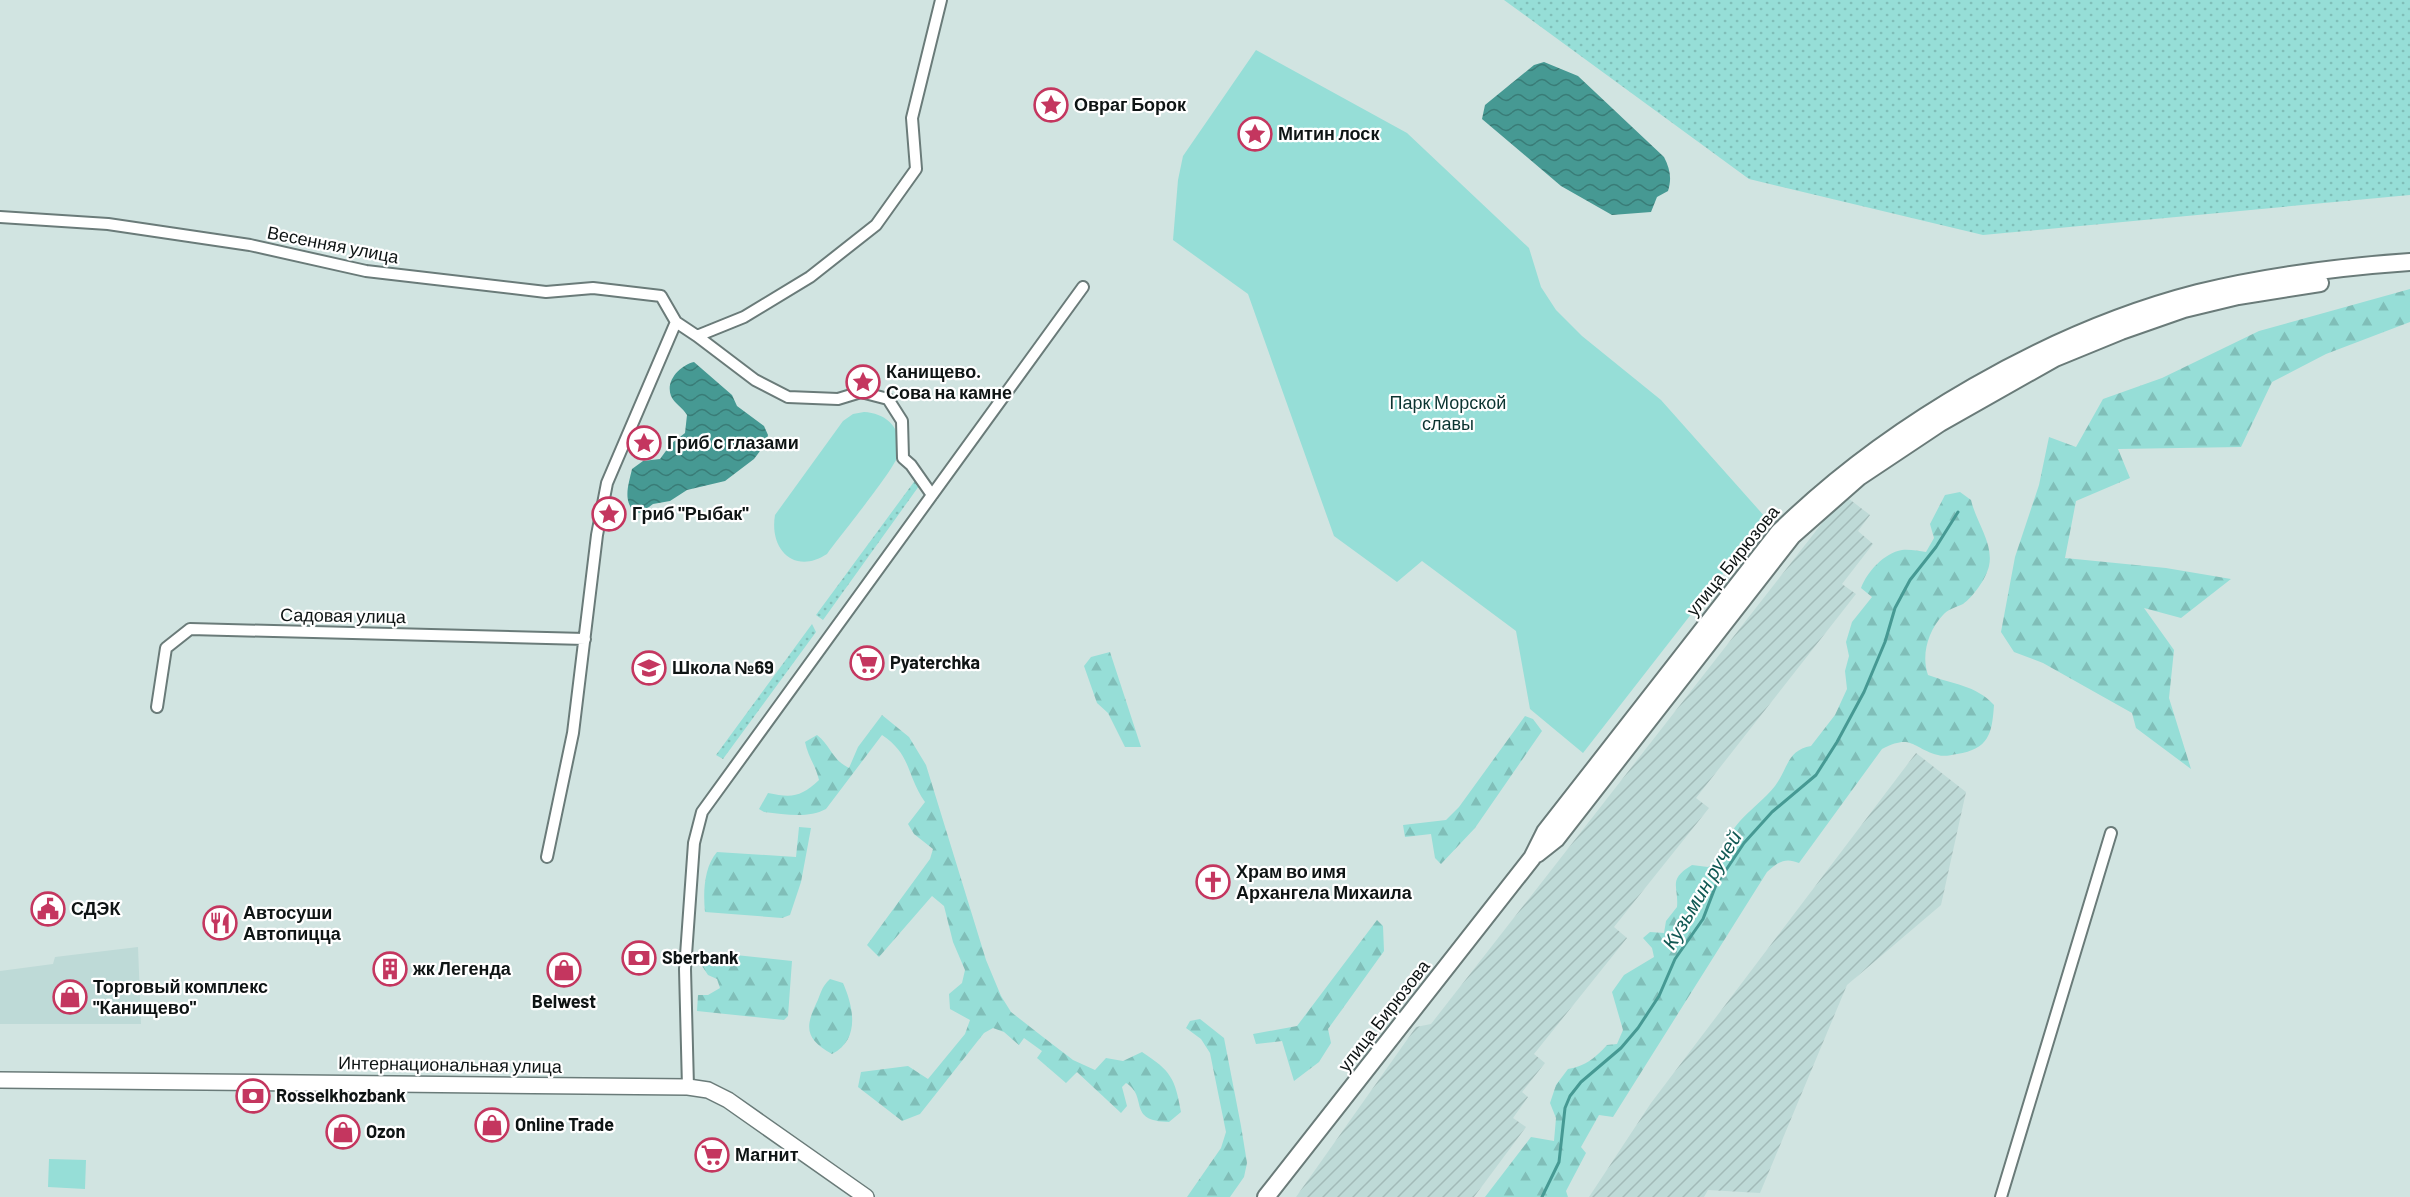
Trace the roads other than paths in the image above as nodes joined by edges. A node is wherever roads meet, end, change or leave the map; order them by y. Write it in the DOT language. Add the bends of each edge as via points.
graph roads {
  1 [pos="941,0"];
  2 [pos="0,217"];
  3 [pos="2410,262"];
  4 [pos="2410,273"];
  5 [pos="1083,287"];
  6 [pos="676,322"];
  7 [pos="697,336"];
  8 [pos="932,495"];
  9 [pos="585,639"];
  10 [pos="157,707"];
  11 [pos="2111,833"];
  12 [pos="547,857"];
  13 [pos="1532,858"];
  14 [pos="0,1080"];
  15 [pos="688,1087"];
  16 [pos="866,1197"];
  17 [pos="1266,1197"];
  18 [pos="2001,1197"];
  1 -- 7 [label="street" via="912,118 916,169 876,225 810,277 744,317"];
  2 -- 6 [label="street, Весенняя улица" via="108,224 250,245 377,273 546,292 593,288 661,296"];
  3 -- 13 [label="main road, улица Бирюзова" via="2271,278 2129,314 2067,339 2002,372 1874,451 1779,532 1545,832"];
  4 -- 13 [label="main road, улица Бирюзова" via="2324,282 2184,309 2055,358 1940,423 1839,493 1792,536 1556,839"];
  5 -- 8 [label="street"];
  6 -- 7 [label="street"];
  6 -- 9 [label="street" via="608,483 597,535"];
  7 -- 8 [label="street" via="755,380 788,397 838,399 861,392 888,399 902,421 903,458"];
  8 -- 15 [label="street" via="702,812 694,843 685,969"];
  9 -- 10 [label="street, Садовая улица" via="190,629 166,648"];
  9 -- 12 [label="street" via="573,733"];
  11 -- 18 [label="street"];
  13 -- 17 [label="main road, улица Бирюзова"];
  14 -- 15 [label="main road, Интернациональная улица"];
  15 -- 16 [label="main road, Интернациональная улица" via="708,1090 728,1100"];
}
